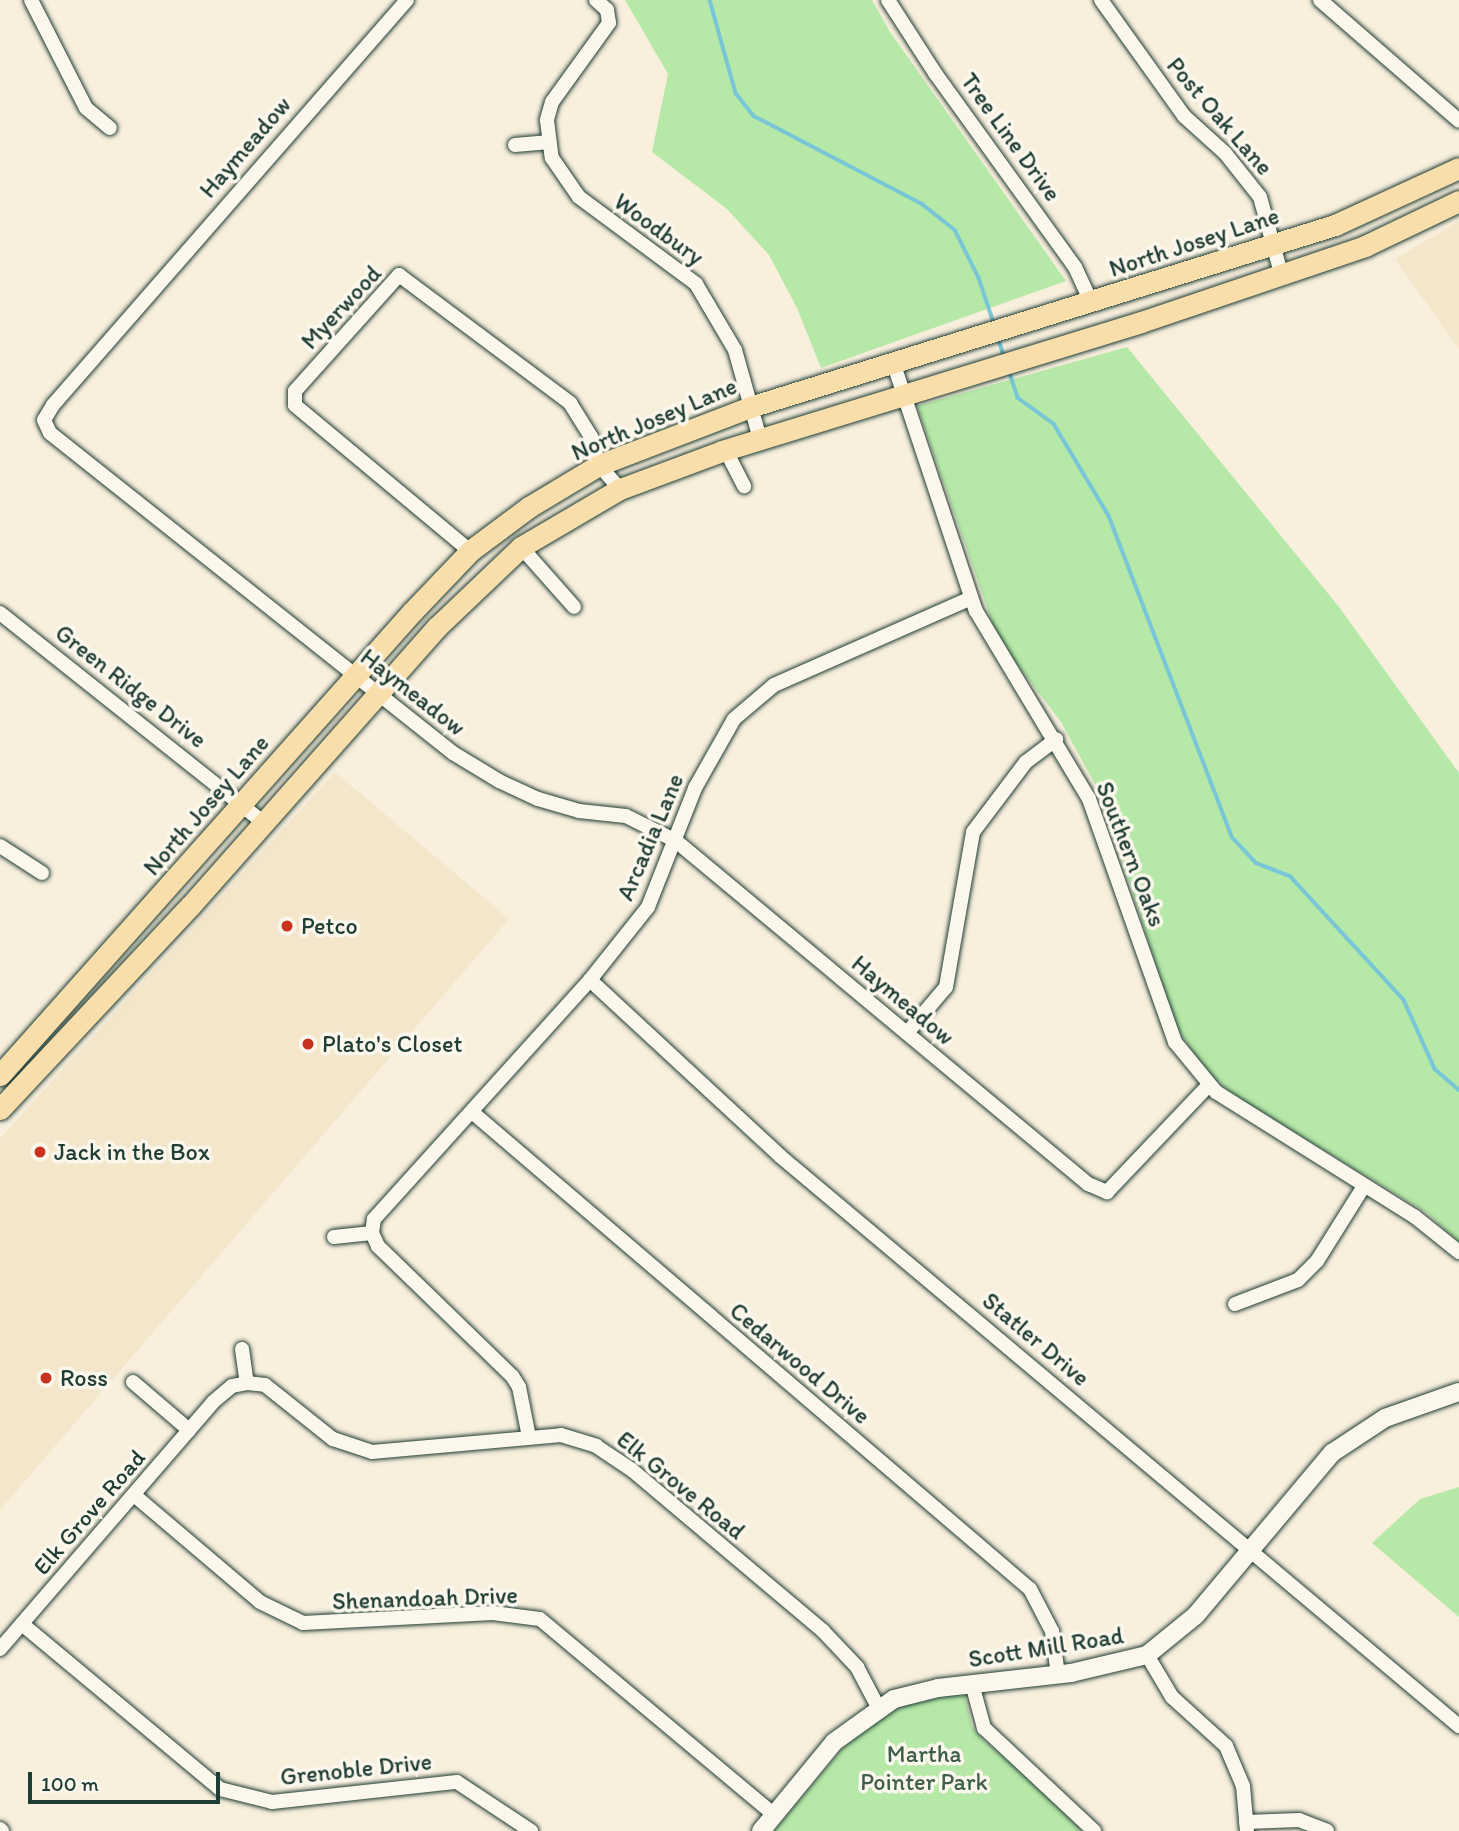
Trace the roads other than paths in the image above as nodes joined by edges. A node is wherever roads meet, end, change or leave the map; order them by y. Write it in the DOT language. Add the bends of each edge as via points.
graph roads {
  1 [pos="31,0"];
  2 [pos="407,0"];
  3 [pos="596,0"];
  4 [pos="888,0"];
  5 [pos="1101,0"];
  6 [pos="1321,0"];
  7 [pos="1459,121"];
  8 [pos="110,128"];
  9 [pos="547,142"];
  10 [pos="515,145"];
  11 [pos="1459,168"];
  12 [pos="1459,201"];
  13 [pos="1273,242"];
  14 [pos="1280,273"];
  15 [pos="1092,304"];
  16 [pos="893,362"];
  17 [pos="904,395"];
  18 [pos="750,407"];
  19 [pos="760,439"];
  20 [pos="725,450"];
  21 [pos="599,465"];
  22 [pos="744,485"];
  23 [pos="620,489"];
  24 [pos="521,547"];
  25 [pos="470,551"];
  26 [pos="971,598"];
  27 [pos="574,607"];
  28 [pos="0,613"];
  29 [pos="354,676"];
  30 [pos="380,693"];
  31 [pos="1056,738"];
  32 [pos="240,803"];
  33 [pos="264,823"];
  34 [pos="676,841"];
  35 [pos="0,846"];
  36 [pos="42,873"];
  37 [pos="590,980"];
  38 [pos="907,1033"];
  39 [pos="2,1070"];
  40 [pos="1208,1086"];
  41 [pos="25,1088"];
  42 [pos="0,1109"];
  43 [pos="472,1112"];
  44 [pos="1364,1186"];
  45 [pos="372,1233"];
  46 [pos="334,1237"];
  47 [pos="1459,1252"];
  48 [pos="1235,1304"];
  49 [pos="242,1349"];
  50 [pos="133,1382"];
  51 [pos="247,1383"];
  52 [pos="1459,1392"];
  53 [pos="190,1430"];
  54 [pos="529,1437"];
  55 [pos="134,1495"];
  56 [pos="1251,1549"];
  57 [pos="22,1624"];
  58 [pos="0,1649"];
  59 [pos="1147,1655"];
  60 [pos="1058,1675"];
  61 [pos="972,1684"];
  62 [pos="878,1707"];
  63 [pos="1459,1726"];
  64 [pos="774,1815"];
  65 [pos="1246,1826"];
  66 [pos="531,1831"];
  67 [pos="761,1831"];
  68 [pos="1094,1831"];
  69 [pos="1326,1831"];
  1 -- 8 [label="street" via="86,108"];
  2 -- 29 [label="street, Haymeadow" via="166,272 44,420 50,433"];
  3 -- 9 [label="street" via="607,10 609,23 559,87 547,120"];
  4 -- 15 [label="street, Tree Line Drive" via="935,73 1076,267"];
  5 -- 13 [label="street, Post Oak Lane" via="1184,116 1247,177 1260,197"];
  6 -- 7 [label="street"];
  9 -- 10 [label="street"];
  9 -- 18 [label="street, Woodbury" via="565,181 579,197 696,284 735,350"];
  11 -- 13 [label="main road, North Josey Lane" via="1346,221"];
  12 -- 14 [label="main road, North Josey Lane" via="1393,235"];
  13 -- 14 [label="street, Post Oak Lane"];
  13 -- 15 [label="main road, North Josey Lane"];
  14 -- 17 [label="main road, North Josey Lane"];
  15 -- 16 [label="main road, North Josey Lane"];
  16 -- 17 [label="street, Southern Oaks"];
  16 -- 18 [label="main road, North Josey Lane"];
  17 -- 19 [label="main road, North Josey Lane"];
  17 -- 26 [label="street, Southern Oaks"];
  18 -- 19 [label="street, Woodbury"];
  18 -- 21 [label="main road, North Josey Lane"];
  19 -- 20 [label="main road, North Josey Lane"];
  20 -- 22 [label="street"];
  20 -- 23 [label="main road, North Josey Lane"];
  21 -- 23 [label="street, Myerwood"];
  21 -- 25 [label="main road, North Josey Lane"];
  21 -- 25 [label="street, Myerwood" via="591,437 570,403 399,275 295,391 295,405"];
  23 -- 24 [label="main road, North Josey Lane"];
  24 -- 27 [label="street"];
  24 -- 30 [label="main road, North Josey Lane" via="479,584"];
  25 -- 29 [label="main road, North Josey Lane"];
  26 -- 31 [label="street, Southern Oaks" via="993,644"];
  26 -- 34 [label="street, Arcadia Lane" via="813,666 761,694 734,719 710,756"];
  28 -- 32 [label="street, Green Ridge Drive"];
  29 -- 30 [label="street, Haymeadow"];
  29 -- 32 [label="main road, North Josey Lane"];
  30 -- 33 [label="main road, North Josey Lane"];
  30 -- 34 [label="street, Haymeadow" via="453,753 499,781 579,811 626,816"];
  31 -- 38 [label="street" via="1026,762 973,832 946,987"];
  31 -- 40 [label="street, Southern Oaks" via="1089,799 1168,1026"];
  32 -- 33 [label="street, Green Ridge Drive"];
  32 -- 39 [label="main road, North Josey Lane"];
  33 -- 41 [label="main road, North Josey Lane"];
  34 -- 37 [label="street, Arcadia Lane" via="648,907"];
  34 -- 38 [label="street, Haymeadow"];
  35 -- 36 [label="street"];
  37 -- 43 [label="street, Arcadia Lane"];
  37 -- 56 [label="street, Statler Drive" via="780,1156"];
  38 -- 40 [label="street, Haymeadow" via="1088,1184 1107,1192"];
  39 -- 41 [label="street"];
  40 -- 44 [label="street, Southern Oaks"];
  41 -- 42 [label="main road, North Josey Lane"];
  43 -- 45 [label="street, Arcadia Lane" via="374,1219"];
  43 -- 60 [label="street, Cedarwood Drive" via="1030,1589 1052,1631"];
  44 -- 47 [label="street, Southern Oaks" via="1414,1216"];
  44 -- 48 [label="street" via="1317,1261 1298,1280"];
  45 -- 46 [label="street"];
  45 -- 54 [label="street" via="387,1257 512,1376 519,1387"];
  49 -- 51 [label="street"];
  50 -- 53 [label="street"];
  51 -- 53 [label="street, Elk Grove Road" via="224,1392"];
  51 -- 54 [label="street, Elk Grove Road" via="265,1385 333,1439 372,1452"];
  52 -- 56 [label="street, Scott Mill Road" via="1385,1418 1332,1453"];
  53 -- 55 [label="street, Elk Grove Road"];
  54 -- 62 [label="street, Elk Grove Road" via="573,1438 596,1446 632,1470 823,1630 857,1667"];
  55 -- 57 [label="street, Elk Grove Road"];
  55 -- 64 [label="street, Shenandoah Drive" via="260,1602 303,1623 501,1613 540,1619"];
  56 -- 59 [label="street, Scott Mill Road" via="1196,1615"];
  56 -- 63 [label="street, Statler Drive"];
  57 -- 58 [label="street, Elk Grove Road"];
  57 -- 66 [label="street, Grenoble Drive" via="220,1789 272,1802 457,1782"];
  59 -- 60 [label="street, Scott Mill Road"];
  59 -- 65 [label="street" via="1172,1697 1226,1746 1243,1786"];
  60 -- 61 [label="street, Scott Mill Road"];
  61 -- 62 [label="street, Scott Mill Road" via="917,1691"];
  61 -- 68 [label="street" via="984,1728"];
  62 -- 64 [label="street, Scott Mill Road" via="834,1742"];
  64 -- 67 [label="street, Scott Mill Road"];
  65 -- 69 [label="street" via="1299,1820"];
}
